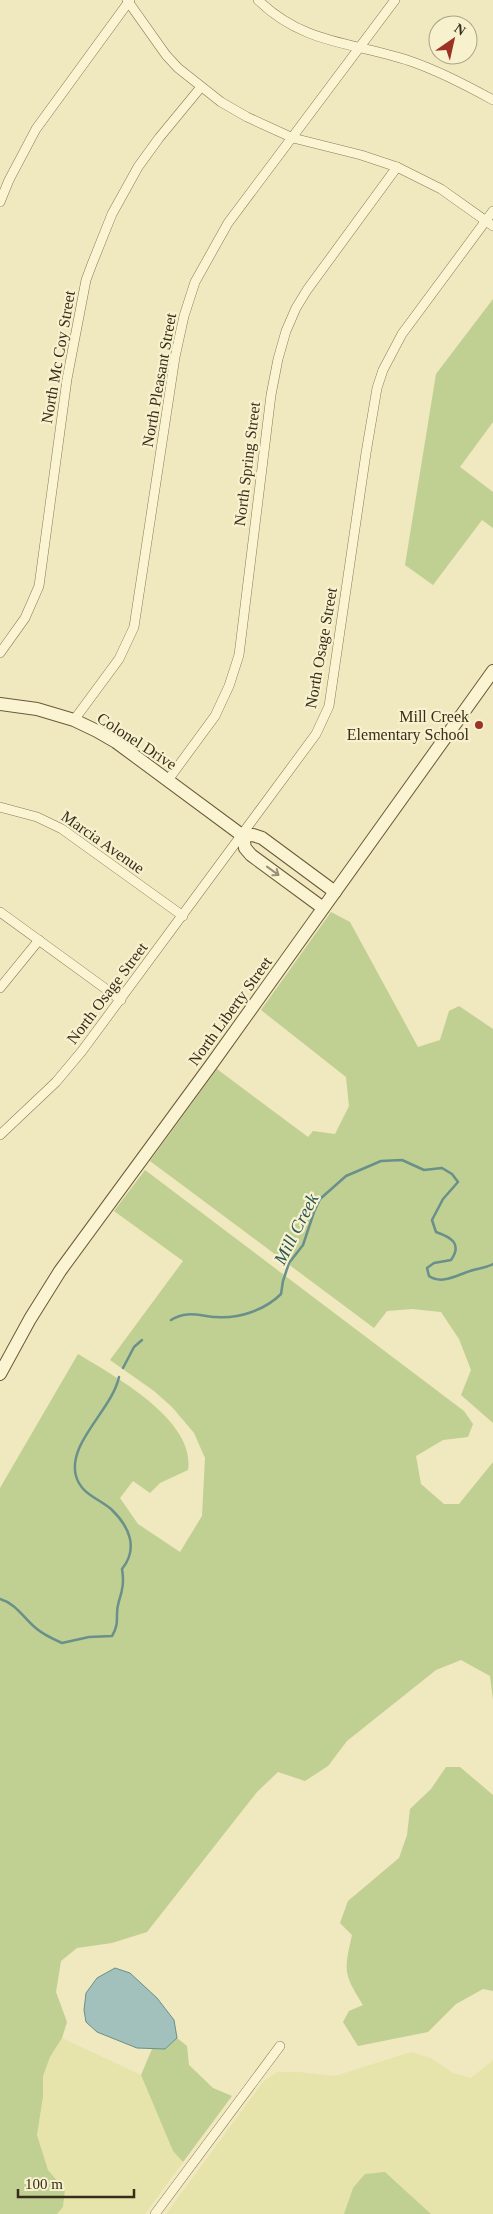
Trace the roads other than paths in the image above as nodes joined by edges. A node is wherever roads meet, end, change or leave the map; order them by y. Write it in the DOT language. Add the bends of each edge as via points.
graph roads {
  1 [pos="258,0"];
  2 [pos="395,0"];
  3 [pos="128,1"];
  4 [pos="359,48"];
  5 [pos="201,87"];
  6 [pos="493,100"];
  7 [pos="293,138"];
  8 [pos="398,167"];
  9 [pos="0,202"];
  10 [pos="493,211"];
  11 [pos="490,223"];
  12 [pos="0,653"];
  13 [pos="493,672"];
  14 [pos="0,704"];
  15 [pos="74,720"];
  16 [pos="168,780"];
  17 [pos="0,807"];
  18 [pos="243,836"];
  19 [pos="335,892"];
  20 [pos="323,908"];
  21 [pos="0,912"];
  22 [pos="183,916"];
  23 [pos="39,940"];
  24 [pos="0,988"];
  25 [pos="121,1000"];
  26 [pos="0,1135"];
  27 [pos="0,1374"];
  28 [pos="280,2046"];
  29 [pos="155,2214"];
  1 -- 4 [label="street" via="284,20 311,34"];
  2 -- 4 [label="street, North Pleasant Street"];
  3 -- 5 [label="street" via="166,55"];
  3 -- 9 [label="street" via="36,129"];
  4 -- 6 [label="street" via="410,61 465,84"];
  4 -- 7 [label="street, North Pleasant Street"];
  5 -- 7 [label="street" via="247,117"];
  5 -- 12 [label="street, North Mc Coy Street" via="138,167 112,214 86,280 67,379 39,586 25,618"];
  7 -- 8 [label="street"];
  7 -- 15 [label="street, North Pleasant Street" via="228,223 195,282 175,357 134,627 119,659"];
  8 -- 11 [label="street" via="441,189"];
  8 -- 16 [label="street, North Spring Street" via="307,290 286,331 272,395 239,655 215,716"];
  10 -- 11 [label="street, North Osage Street"];
  11 -- 18 [label="street, North Osage Street" via="402,334 383,370 366,453 329,706 316,734"];
  13 -- 19 [label="main road, North Liberty Street"];
  14 -- 15 [label="main road, Colonel Drive" via="37,709"];
  15 -- 16 [label="main road, Colonel Drive" via="116,742"];
  16 -- 18 [label="main road, Colonel Drive"];
  17 -- 22 [label="street, Marcia Avenue" via="37,817 62,829"];
  18 -- 19 [label="main road, Colonel Drive" via="254,834 262,838"];
  18 -- 20 [label="main road, Colonel Drive, one-way" via="245,848 251,855"];
  18 -- 22 [label="street, North Osage Street"];
  19 -- 20 [label="main road, North Liberty Street"];
  20 -- 27 [label="main road, North Liberty Street" via="60,1271"];
  21 -- 23 [label="street"];
  22 -- 25 [label="street, North Osage Street"];
  23 -- 24 [label="street"];
  23 -- 25 [label="street"];
  25 -- 26 [label="street, North Osage Street" via="56,1082"];
  28 -- 29 [label="street"];
}
